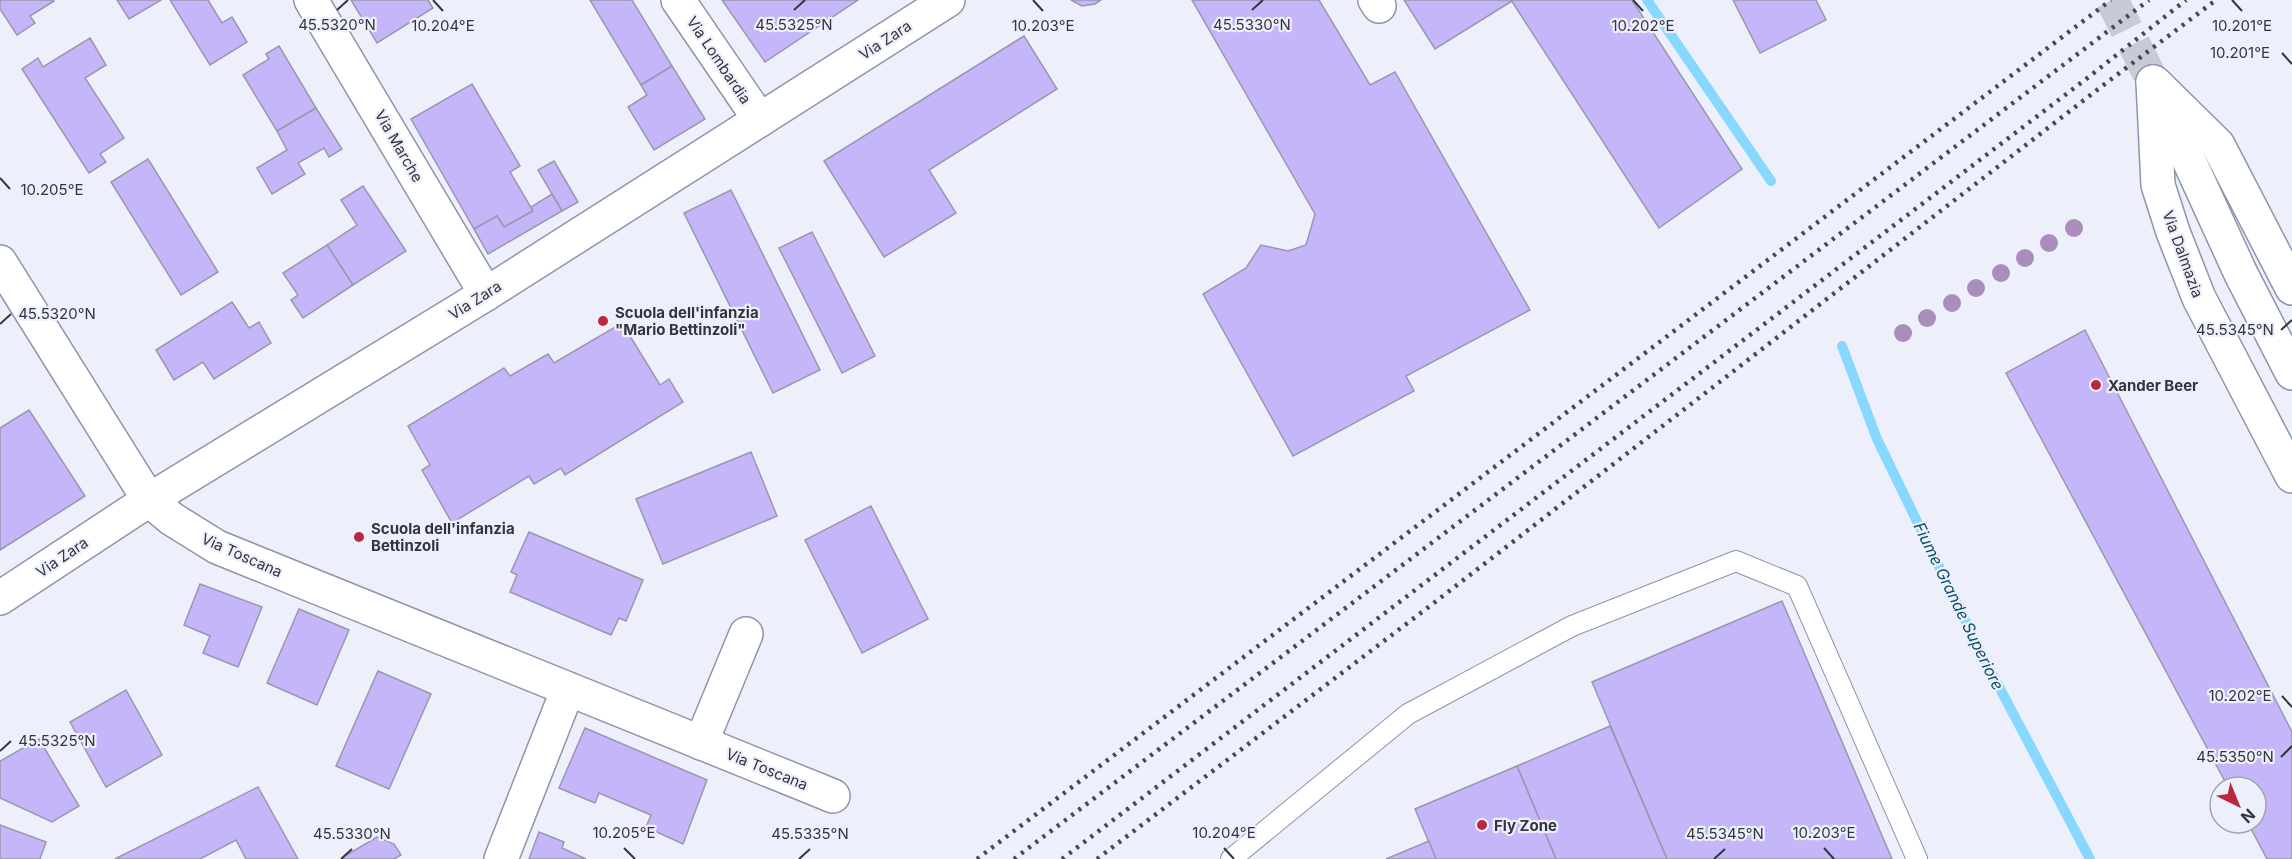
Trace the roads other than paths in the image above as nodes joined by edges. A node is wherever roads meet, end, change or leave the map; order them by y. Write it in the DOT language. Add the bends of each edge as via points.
graph roads {
  1 [pos="311,0"];
  2 [pos="678,0"];
  3 [pos="948,0"];
  4 [pos="2153,82"];
  5 [pos="760,120"];
  6 [pos="0,262"];
  7 [pos="2292,288"];
  8 [pos="486,294"];
  9 [pos="2292,374"];
  10 [pos="2292,476"];
  11 [pos="149,500"];
  12 [pos="0,598"];
  13 [pos="746,634"];
  14 [pos="568,688"];
  15 [pos="701,743"];
  16 [pos="833,796"];
  17 [pos="501,859"];
  18 [pos="1230,859"];
  19 [pos="1917,859"];
  1 -- 8 [label="street, Via Marche"];
  2 -- 5 [label="street, Via Lombardia"];
  3 -- 5 [label="street, Via Zara"];
  4 -- 7 [label="street" via="2218,145"];
  4 -- 9 [label="street" via="2241,274"];
  4 -- 10 [label="street, Via Dalmazia" via="2158,185 2174,232 2199,298"];
  5 -- 8 [label="street, Via Zara"];
  6 -- 11 [label="street, Via Toscana"];
  8 -- 11 [label="street, Via Zara"];
  11 -- 12 [label="street, Via Zara"];
  11 -- 14 [label="street, Via Toscana" via="217,547"];
  13 -- 15 [label="street"];
  14 -- 15 [label="street, Via Toscana"];
  14 -- 17 [label="street"];
  15 -- 16 [label="street, Via Toscana"];
  18 -- 19 [label="lane" via="1408,714 1572,626 1736,561 1797,586"];
}
